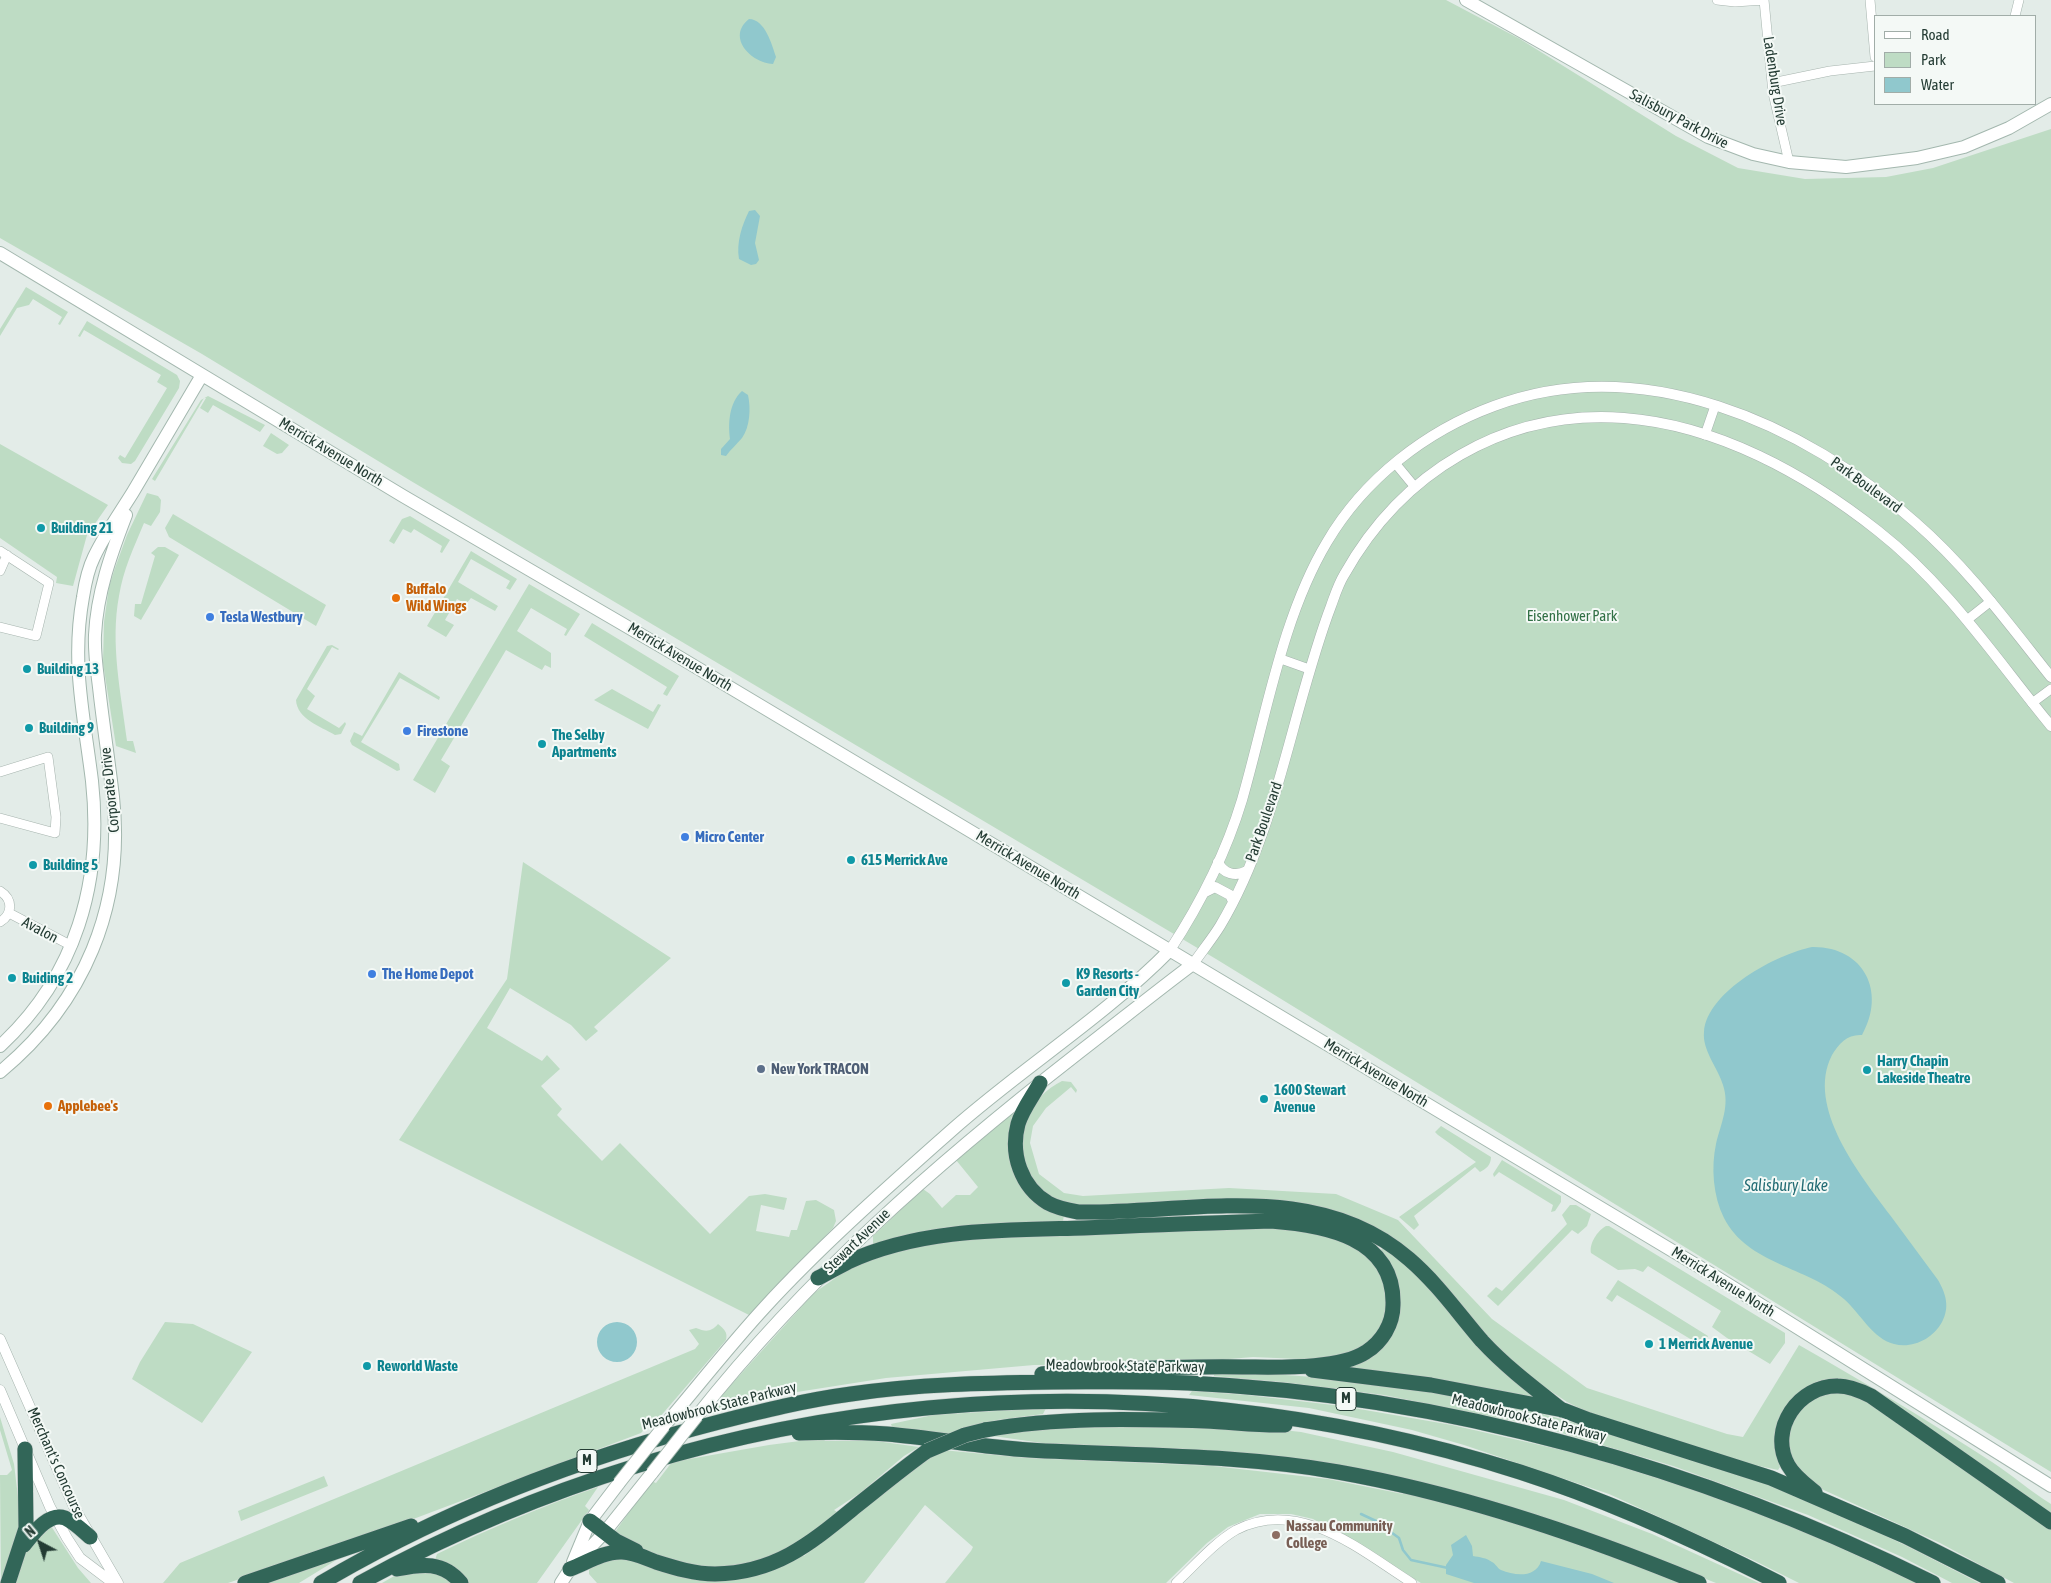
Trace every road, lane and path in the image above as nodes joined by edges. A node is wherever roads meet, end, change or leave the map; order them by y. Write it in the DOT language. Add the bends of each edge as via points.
graph roads {
  1 [pos="1466,0"];
  2 [pos="1717,0"];
  3 [pos="1764,0"];
  4 [pos="1870,0"];
  5 [pos="2019,0"];
  6 [pos="2015,15"];
  7 [pos="1874,46"];
  8 [pos="1874,66"];
  9 [pos="1772,83"];
  10 [pos="2051,104"];
  11 [pos="1789,162"];
  12 [pos="0,253"];
  13 [pos="202,375"];
  14 [pos="1714,406"];
  15 [pos="1705,435"];
  16 [pos="1395,463"];
  17 [pos="140,480"];
  18 [pos="1414,486"];
  19 [pos="4,553"];
  20 [pos="0,571"];
  21 [pos="1991,601"];
  22 [pos="1967,620"];
  23 [pos="0,627"];
  24 [pos="1281,659"];
  25 [pos="1309,669"];
  26 [pos="2051,677"];
  27 [pos="2051,689"];
  28 [pos="2032,703"];
  29 [pos="2051,726"];
  30 [pos="108,766"];
  31 [pos="0,772"];
  32 [pos="92,781"];
  33 [pos="0,818"];
  34 [pos="1218,862"];
  35 [pos="1247,872"];
  36 [pos="0,891"];
  37 [pos="1205,892"];
  38 [pos="1232,901"];
  39 [pos="9,913"];
  40 [pos="0,922"];
  41 [pos="72,946"];
  42 [pos="1170,950"];
  43 [pos="1193,964"];
  44 [pos="0,1046"];
  45 [pos="0,1072"];
  46 [pos="1040,1083"];
  47 [pos="986,1102"];
  48 [pos="1009,1107"];
  49 [pos="953,1129"];
  50 [pos="951,1155"];
  51 [pos="864,1210"];
  52 [pos="851,1222"];
  53 [pos="866,1231"];
  54 [pos="818,1278"];
  55 [pos="0,1340"];
  56 [pos="1287,1368"];
  57 [pos="984,1383"];
  58 [pos="0,1390"];
  59 [pos="1563,1410"];
  60 [pos="1326,1423"];
  61 [pos="760,1433"];
  62 [pos="25,1449"];
  63 [pos="2051,1486"];
  64 [pos="1830,1504"];
  65 [pos="446,1517"];
  66 [pos="55,1518"];
  67 [pos="590,1522"];
  68 [pos="2051,1522"];
  69 [pos="604,1533"];
  70 [pos="90,1537"];
  71 [pos="18,1555"];
  72 [pos="657,1562"];
  73 [pos="570,1569"];
  74 [pos="378,1573"];
  75 [pos="8,1583"];
  76 [pos="114,1583"];
  77 [pos="118,1583"];
  78 [pos="245,1583"];
  79 [pos="321,1583"];
  80 [pos="360,1583"];
  81 [pos="461,1583"];
  82 [pos="561,1583"];
  83 [pos="1176,1583"];
  84 [pos="1412,1583"];
  85 [pos="1699,1583"];
  86 [pos="1780,1583"];
  87 [pos="1932,1583"];
  88 [pos="1998,1583"];
  1 -- 11 [label="main road, Salisbury Park Drive" via="1708,137 1753,154"];
  2 -- 3 [label="street"];
  3 -- 9 [label="street, Ladenburg Drive"];
  4 -- 7 [label="street"];
  5 -- 6 [label="street"];
  8 -- 9 [label="street"];
  9 -- 11 [label="street, Ladenburg Drive"];
  10 -- 11 [label="main road, Salisbury Park Drive" via="2009,128 1964,147 1917,158 1846,167"];
  12 -- 13 [label="main road, Merrick Avenue North"];
  13 -- 17 [label="main road, Corporate Drive"];
  13 -- 42 [label="main road, Merrick Avenue North"];
  14 -- 15 [label="street"];
  14 -- 16 [label="street, Park Boulevard" via="1653,391 1621,388 1585,387 1543,392 1472,414 1443,429"];
  14 -- 21 [label="street, Park Boulevard" via="1758,420 1843,467 1916,522"];
  15 -- 18 [label="street, Park Boulevard" via="1666,424 1625,418 1589,418 1543,424 1471,448"];
  15 -- 22 [label="street, Park Boulevard" via="1746,450 1801,477 1841,504 1879,531 1912,561"];
  16 -- 18 [label="street"];
  16 -- 24 [label="street, Park Boulevard" via="1359,498 1327,542 1299,600"];
  17 -- 30 [label="main road, Corporate Drive" via="106,569 96,624 96,666"];
  17 -- 32 [label="main road, Corporate Drive" via="93,558 80,613 77,664"];
  18 -- 25 [label="street, Park Boulevard" via="1368,536 1342,579"];
  19 -- 20 [label="street"];
  19 -- 23 [label="street" via="49,583 36,636"];
  21 -- 22 [label="street"];
  21 -- 26 [label="street, Park Boulevard"];
  22 -- 28 [label="street, Park Boulevard"];
  24 -- 25 [label="street"];
  24 -- 34 [label="street, Park Boulevard" via="1240,805"];
  25 -- 35 [label="street, Park Boulevard" via="1280,778"];
  27 -- 28 [label="street"];
  28 -- 29 [label="street, Park Boulevard"];
  30 -- 32 [label="main road" via="99,770"];
  30 -- 45 [label="main road, Corporate Drive" via="114,814 114,860 107,906 98,935 85,968 59,1010 33,1041"];
  31 -- 33 [label="street" via="48,757 56,816 55,833"];
  32 -- 41 [label="main road, Corporate Drive" via="94,854 86,900"];
  34 -- 35 [label="street" via="1230,873"];
  34 -- 37 [label="street, Park Boulevard"];
  35 -- 38 [label="street, Park Boulevard"];
  36 -- 39 [label="street" via="9,902"];
  37 -- 38 [label="street" via="1215,887 1230,894"];
  37 -- 42 [label="street, Park Boulevard"];
  38 -- 43 [label="street, Park Boulevard" via="1219,927"];
  39 -- 40 [label="street"];
  39 -- 41 [label="street, Avalon"];
  41 -- 44 [label="main road, Corporate Drive" via="40,1002"];
  42 -- 43 [label="main road, Merrick Avenue North"];
  42 -- 47 [label="main road, Stewart Avenue" via="1155,966"];
  43 -- 46 [label="main road, Stewart Avenue"];
  43 -- 63 [label="main road, Merrick Avenue North" via="1705,1270"];
  46 -- 48 [label="main road, Stewart Avenue"];
  46 -- 59 [label="highway" via="1018,1125 1016,1154 1023,1177 1047,1202 1059,1208 1084,1212 1281,1207 1345,1220 1373,1233 1411,1260 1499,1358"];
  47 -- 48 [label="main road"];
  47 -- 49 [label="main road, Stewart Avenue"];
  48 -- 50 [label="main road, Stewart Avenue"];
  49 -- 50 [label="main road"];
  49 -- 51 [label="main road, Stewart Avenue"];
  50 -- 53 [label="main road, Stewart Avenue"];
  51 -- 52 [label="main road, Stewart Avenue"];
  51 -- 53 [label="main road"];
  52 -- 53 [label="main road"];
  52 -- 67 [label="main road, Stewart Avenue, bridge" via="764,1308 664,1426"];
  53 -- 54 [label="main road, Stewart Avenue"];
  54 -- 56 [label="highway" via="875,1252 920,1240 973,1232 1271,1221 1303,1223 1358,1241 1386,1268 1394,1293 1390,1324 1376,1344 1350,1360"];
  54 -- 69 [label="main road, Stewart Avenue, bridge" via="737,1366"];
  55 -- 70 [label="street, Merchant's Concourse"];
  56 -- 57 [label="highway" via="1130,1368 1050,1372"];
  56 -- 59 [label="highway" via="1431,1385"];
  57 -- 65 [label="highway, Meadowbrook State Parkway / M" via="908,1386 787,1405 607,1454 533,1480"];
  57 -- 87 [label="highway, Meadowbrook State Parkway / M" via="1130,1382 1251,1388 1349,1399 1493,1425 1592,1450 1741,1499 1825,1533"];
  58 -- 62 [label="street, Merchant's Concourse"];
  59 -- 64 [label="highway" via="1771,1478"];
  60 -- 61 [label="highway, M" via="1182,1405 1044,1401 908,1409"];
  60 -- 72 [label="highway, bridge" via="1277,1426 1204,1421 1065,1421 985,1430 927,1452 900,1470 806,1547 776,1562 716,1574 678,1569"];
  60 -- 86 [label="highway, M" via="1426,1445 1548,1482 1650,1521"];
  61 -- 74 [label="highway, M" via="682,1452 582,1483 462,1532"];
  61 -- 85 [label="highway" via="870,1433 1028,1450 1228,1459 1338,1472 1421,1489 1486,1507 1622,1552"];
  62 -- 66 [label="street, Merchant's Concourse"];
  62 -- 71 [label="highway" via="27,1520"];
  64 -- 68 [label="highway" via="1788,1465 1782,1436 1785,1421 1796,1403 1811,1392 1837,1386 1860,1390 1871,1396"];
  64 -- 88 [label="highway" via="1905,1536"];
  65 -- 78 [label="highway" via="399,1529"];
  65 -- 79 [label="highway, Meadowbrook State Parkway / M"];
  66 -- 70 [label="highway" via="66,1519"];
  66 -- 71 [label="highway" via="34,1532"];
  66 -- 76 [label="street, Merchant's Concourse" via="80,1558"];
  67 -- 69 [label="highway"];
  67 -- 73 [label="main road, Stewart Avenue"];
  69 -- 72 [label="highway"];
  69 -- 73 [label="main road, Stewart Avenue"];
  70 -- 77 [label="street, Merchant's Concourse"];
  71 -- 75 [label="highway"];
  72 -- 73 [label="highway" via="618,1552"];
  73 -- 82 [label="main road, Stewart Avenue"];
  74 -- 80 [label="highway, M"];
  74 -- 81 [label="highway" via="422,1564 433,1565 447,1570"];
  83 -- 84 [label="street" via="1234,1531 1272,1519 1290,1519 1313,1524"];
}
